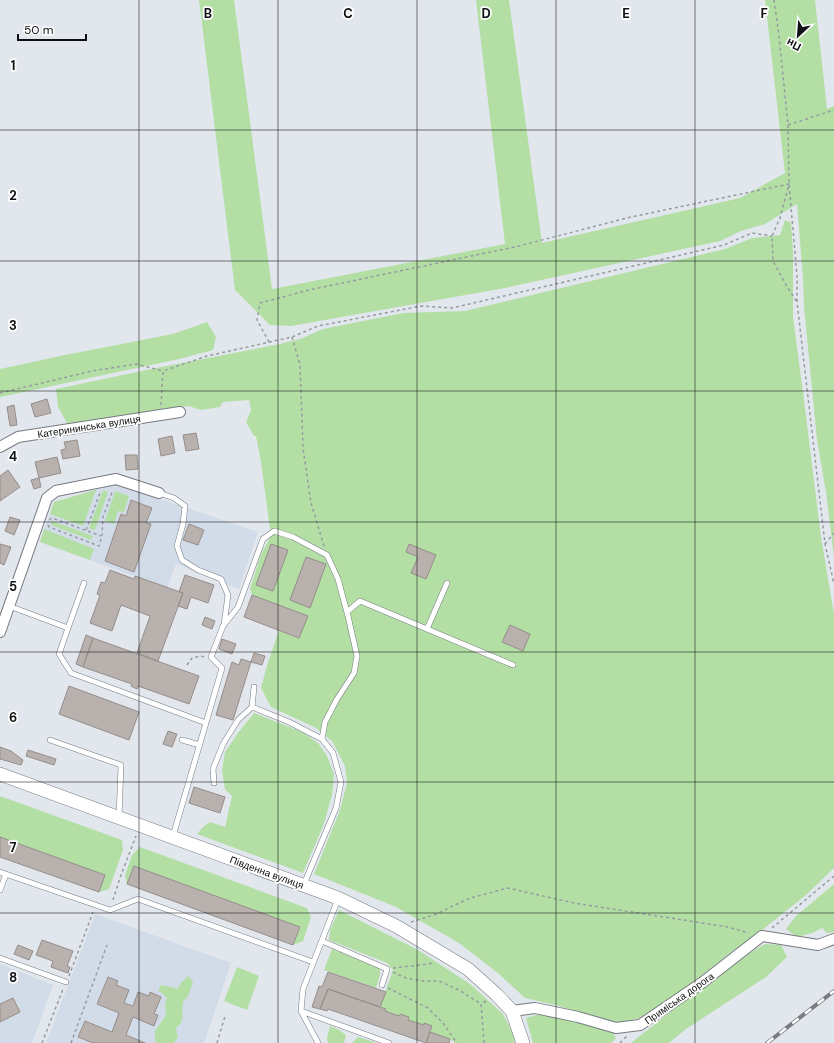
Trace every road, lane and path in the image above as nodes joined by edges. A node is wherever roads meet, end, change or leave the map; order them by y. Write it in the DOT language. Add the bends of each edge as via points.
graph roads {
  1 [pos="774,0"];
  2 [pos="834,110"];
  3 [pos="788,124"];
  4 [pos="789,184"];
  5 [pos="772,236"];
  6 [pos="797,302"];
  7 [pos="292,337"];
  8 [pos="269,342"];
  9 [pos="163,371"];
  10 [pos="0,393"];
  11 [pos="180,412"];
  12 [pos="160,415"];
  13 [pos="0,447"];
  14 [pos="114,488"];
  15 [pos="100,493"];
  16 [pos="158,493"];
  17 [pos="86,530"];
  18 [pos="834,534"];
  19 [pos="102,536"];
  20 [pos="825,544"];
  21 [pos="327,555"];
  22 [pos="84,583"];
  23 [pos="447,583"];
  24 [pos="834,584"];
  25 [pos="9,606"];
  26 [pos="347,612"];
  27 [pos="223,626"];
  28 [pos="68,628"];
  29 [pos="427,629"];
  30 [pos="0,632"];
  31 [pos="210,657"];
  32 [pos="187,665"];
  33 [pos="513,665"];
  34 [pos="254,687"];
  35 [pos="252,707"];
  36 [pos="206,722"];
  37 [pos="322,739"];
  38 [pos="50,740"];
  39 [pos="182,740"];
  40 [pos="200,745"];
  41 [pos="0,774"];
  42 [pos="214,783"];
  43 [pos="119,818"];
  44 [pos="140,825"];
  45 [pos="173,837"];
  46 [pos="3,873"];
  47 [pos="834,876"];
  48 [pos="304,885"];
  49 [pos="0,890"];
  50 [pos="338,898"];
  51 [pos="96,905"];
  52 [pos="110,910"];
  53 [pos="396,926"];
  54 [pos="762,936"];
  55 [pos="834,939"];
  56 [pos="322,941"];
  57 [pos="107,945"];
  58 [pos="448,957"];
  59 [pos="0,958"];
  60 [pos="313,962"];
  61 [pos="387,969"];
  62 [pos="66,982"];
  63 [pos="382,985"];
  64 [pos="497,995"];
  65 [pos="481,1004"];
  66 [pos="301,1011"];
  67 [pos="512,1011"];
  68 [pos="225,1016"];
  69 [pos="42,1043"];
  70 [pos="71,1043"];
  71 [pos="217,1043"];
  72 [pos="318,1043"];
  73 [pos="390,1043"];
  74 [pos="457,1043"];
  75 [pos="484,1043"];
  76 [pos="523,1043"];
  1 -- 3 [label="path"];
  2 -- 3 [label="path"];
  3 -- 4 [label="path"];
  4 -- 5 [label="path" via="780,218"];
  4 -- 6 [label="path"];
  4 -- 8 [label="path" via="631,217 519,246 309,290 260,303 257,320"];
  5 -- 6 [label="path" via="773,262"];
  5 -- 7 [label="path" via="752,233 724,245 452,308 421,306 318,326"];
  6 -- 20 [label="path"];
  7 -- 8 [label="path"];
  7 -- 21 [label="path" via="300,365 303,448 311,503"];
  8 -- 9 [label="path" via="207,356"];
  9 -- 10 [label="path" via="136,364 92,371"];
  9 -- 12 [label="path"];
  11 -- 12 [label="street, Катерининська вулиця"];
  12 -- 13 [label="street, Катерининська вулиця" via="18,437"];
  14 -- 19 [label="path" via="103,517"];
  15 -- 17 [label="path"];
  16 -- 25 [label="street" via="116,479 56,491 47,498"];
  16 -- 27 [label="lane" via="174,498 185,506 177,546 182,560 220,579 228,595"];
  17 -- 19 [label="path"];
  17 -- 19 [label="path" via="52,518 47,521 49,527 99,546"];
  18 -- 20 [label="path"];
  20 -- 24 [label="path"];
  21 -- 26 [label="lane" via="338,579"];
  21 -- 27 [label="lane" via="293,537 274,531 263,539 238,607"];
  22 -- 28 [label="lane"];
  23 -- 29 [label="lane"];
  25 -- 28 [label="lane"];
  25 -- 30 [label="street"];
  26 -- 29 [label="lane" via="360,601"];
  26 -- 37 [label="lane" via="357,656 354,673 325,722"];
  27 -- 31 [label="lane"];
  28 -- 36 [label="lane" via="59,654 71,673"];
  29 -- 33 [label="lane"];
  31 -- 32 [label="path" via="192,658"];
  31 -- 36 [label="lane" via="222,668"];
  34 -- 35 [label="lane"];
  35 -- 37 [label="lane"];
  35 -- 42 [label="lane" via="238,720 223,744 213,769"];
  36 -- 40 [label="lane"];
  37 -- 48 [label="lane" via="333,753 341,782 336,808"];
  38 -- 43 [label="lane" via="121,764"];
  39 -- 40 [label="lane"];
  40 -- 45 [label="lane"];
  41 -- 43 [label="street, Південна вулиця"];
  43 -- 44 [label="street, Південна вулиця"];
  44 -- 45 [label="street, Південна вулиця"];
  44 -- 52 [label="path"];
  45 -- 48 [label="street, Південна вулиця"];
  46 -- 49 [label="lane"];
  46 -- 51 [label="lane"];
  47 -- 54 [label="path"];
  48 -- 50 [label="street, Південна вулиця"];
  50 -- 53 [label="street, Південна вулиця"];
  50 -- 56 [label="lane"];
  51 -- 52 [label="lane"];
  51 -- 62 [label="path"];
  52 -- 60 [label="lane" via="138,899"];
  53 -- 54 [label="path" via="434,915 470,898 508,888 574,903 728,927"];
  53 -- 58 [label="street, Південна вулиця"];
  54 -- 55 [label="street" via="818,945"];
  54 -- 67 [label="street, Приміська дорога" via="703,982 640,1025 616,1028 578,1016 535,1008"];
  56 -- 60 [label="lane"];
  56 -- 61 [label="lane"];
  57 -- 70 [label="path"];
  58 -- 61 [label="path" via="430,964"];
  58 -- 64 [label="street, Південна вулиця" via="468,969"];
  59 -- 62 [label="lane"];
  60 -- 66 [label="lane" via="303,990"];
  61 -- 63 [label="lane"];
  61 -- 65 [label="path" via="406,978 439,981"];
  62 -- 69 [label="path"];
  63 -- 74 [label="path" via="428,1008"];
  64 -- 65 [label="path"];
  64 -- 67 [label="street, Південна вулиця"];
  65 -- 75 [label="path"];
  66 -- 72 [label="lane"];
  66 -- 73 [label="lane"];
  67 -- 76 [label="street"];
  68 -- 71 [label="path"];
}
